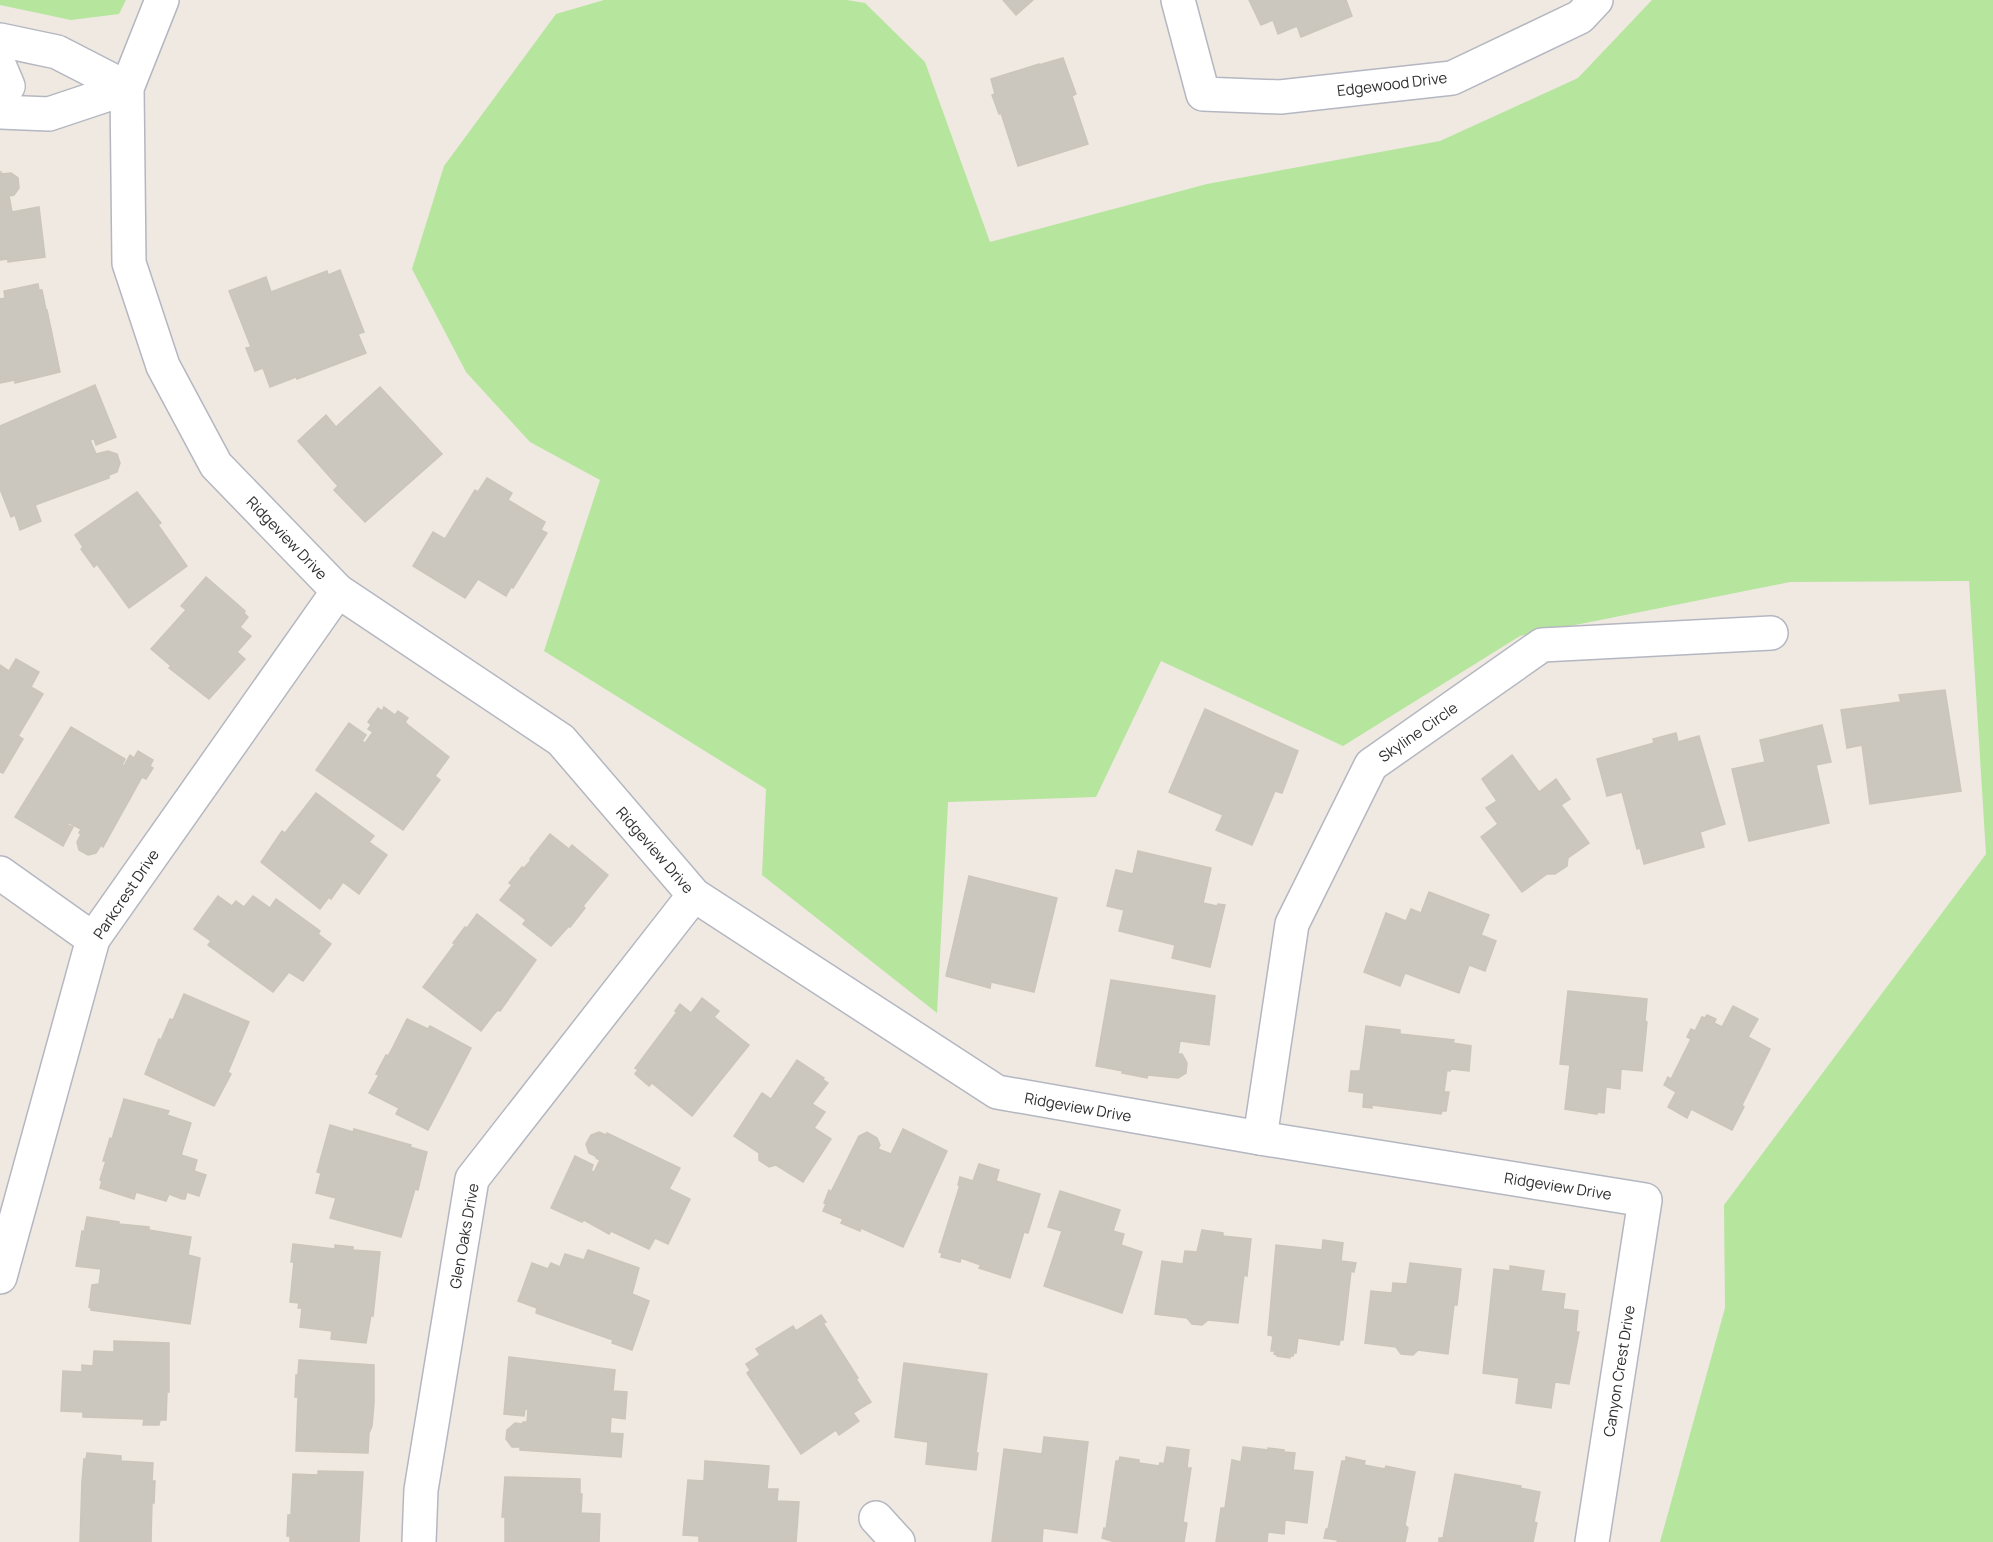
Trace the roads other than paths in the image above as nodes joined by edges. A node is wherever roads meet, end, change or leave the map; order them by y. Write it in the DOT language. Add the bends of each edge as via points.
graph roads {
  1 [pos="162,0"];
  2 [pos="1178,0"];
  3 [pos="1596,0"];
  4 [pos="0,40"];
  5 [pos="0,67"];
  6 [pos="127,88"];
  7 [pos="0,95"];
  8 [pos="0,111"];
  9 [pos="338,591"];
  10 [pos="1771,633"];
  11 [pos="0,873"];
  12 [pos="694,895"];
  13 [pos="93,939"];
  14 [pos="1260,1138"];
  15 [pos="1645,1200"];
  16 [pos="0,1277"];
  17 [pos="876,1518"];
  18 [pos="419,1542"];
  19 [pos="898,1542"];
  20 [pos="1592,1542"];
  1 -- 6 [label="street, Ridgeview Drive"];
  2 -- 3 [label="street, Edgewood Drive" via="1203,94 1280,97 1452,78 1580,17"];
  4 -- 6 [label="street" via="57,52"];
  5 -- 7 [label="street" via="8,86"];
  6 -- 8 [label="street" via="49,114"];
  6 -- 9 [label="street, Ridgeview Drive" via="129,263 163,366 216,465"];
  9 -- 12 [label="street, Ridgeview Drive" via="561,740"];
  9 -- 13 [label="street, Parkcrest Drive"];
  10 -- 14 [label="street, Skyline Circle" via="1542,645 1371,765 1292,924"];
  11 -- 13 [label="street"];
  12 -- 14 [label="street, Ridgeview Drive" via="996,1092"];
  12 -- 18 [label="street, Glen Oaks Drive" via="472,1179 421,1490"];
  13 -- 16 [label="street, Parkcrest Drive"];
  14 -- 15 [label="street, Ridgeview Drive"];
  15 -- 20 [label="street, Canyon Crest Drive"];
  17 -- 19 [label="street"];
}
